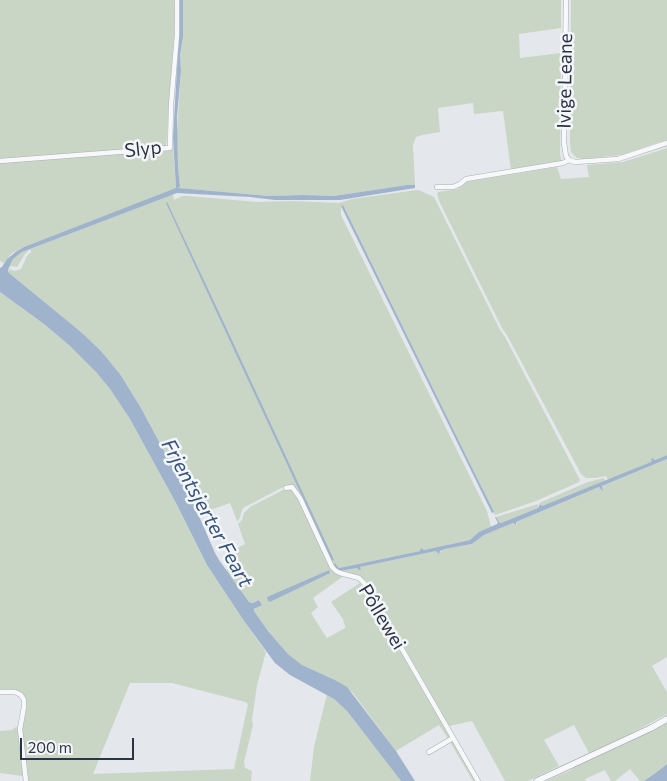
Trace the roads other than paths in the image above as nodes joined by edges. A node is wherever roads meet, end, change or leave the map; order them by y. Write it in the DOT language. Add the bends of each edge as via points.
graph roads {
  1 [pos="177,0"];
  2 [pos="566,0"];
  3 [pos="667,143"];
  4 [pos="568,160"];
  5 [pos="0,161"];
  6 [pos="437,187"];
  7 [pos="286,488"];
  8 [pos="0,692"];
  9 [pos="667,719"];
  10 [pos="453,738"];
  11 [pos="429,752"];
  12 [pos="26,781"];
  13 [pos="478,781"];
  14 [pos="537,781"];
  1 -- 5 [label="street, Slyp" via="170,148"];
  2 -- 4 [label="street, Ivige Leane" via="564,143"];
  3 -- 4 [label="street" via="618,159"];
  4 -- 6 [label="street"];
  7 -- 10 [label="street, Pôllewei" via="292,487 300,498 332,567 362,580"];
  8 -- 12 [label="street" via="15,692 24,700 20,729"];
  9 -- 14 [label="street"];
  10 -- 11 [label="street"];
  10 -- 13 [label="street, Pôllewei"];
}
